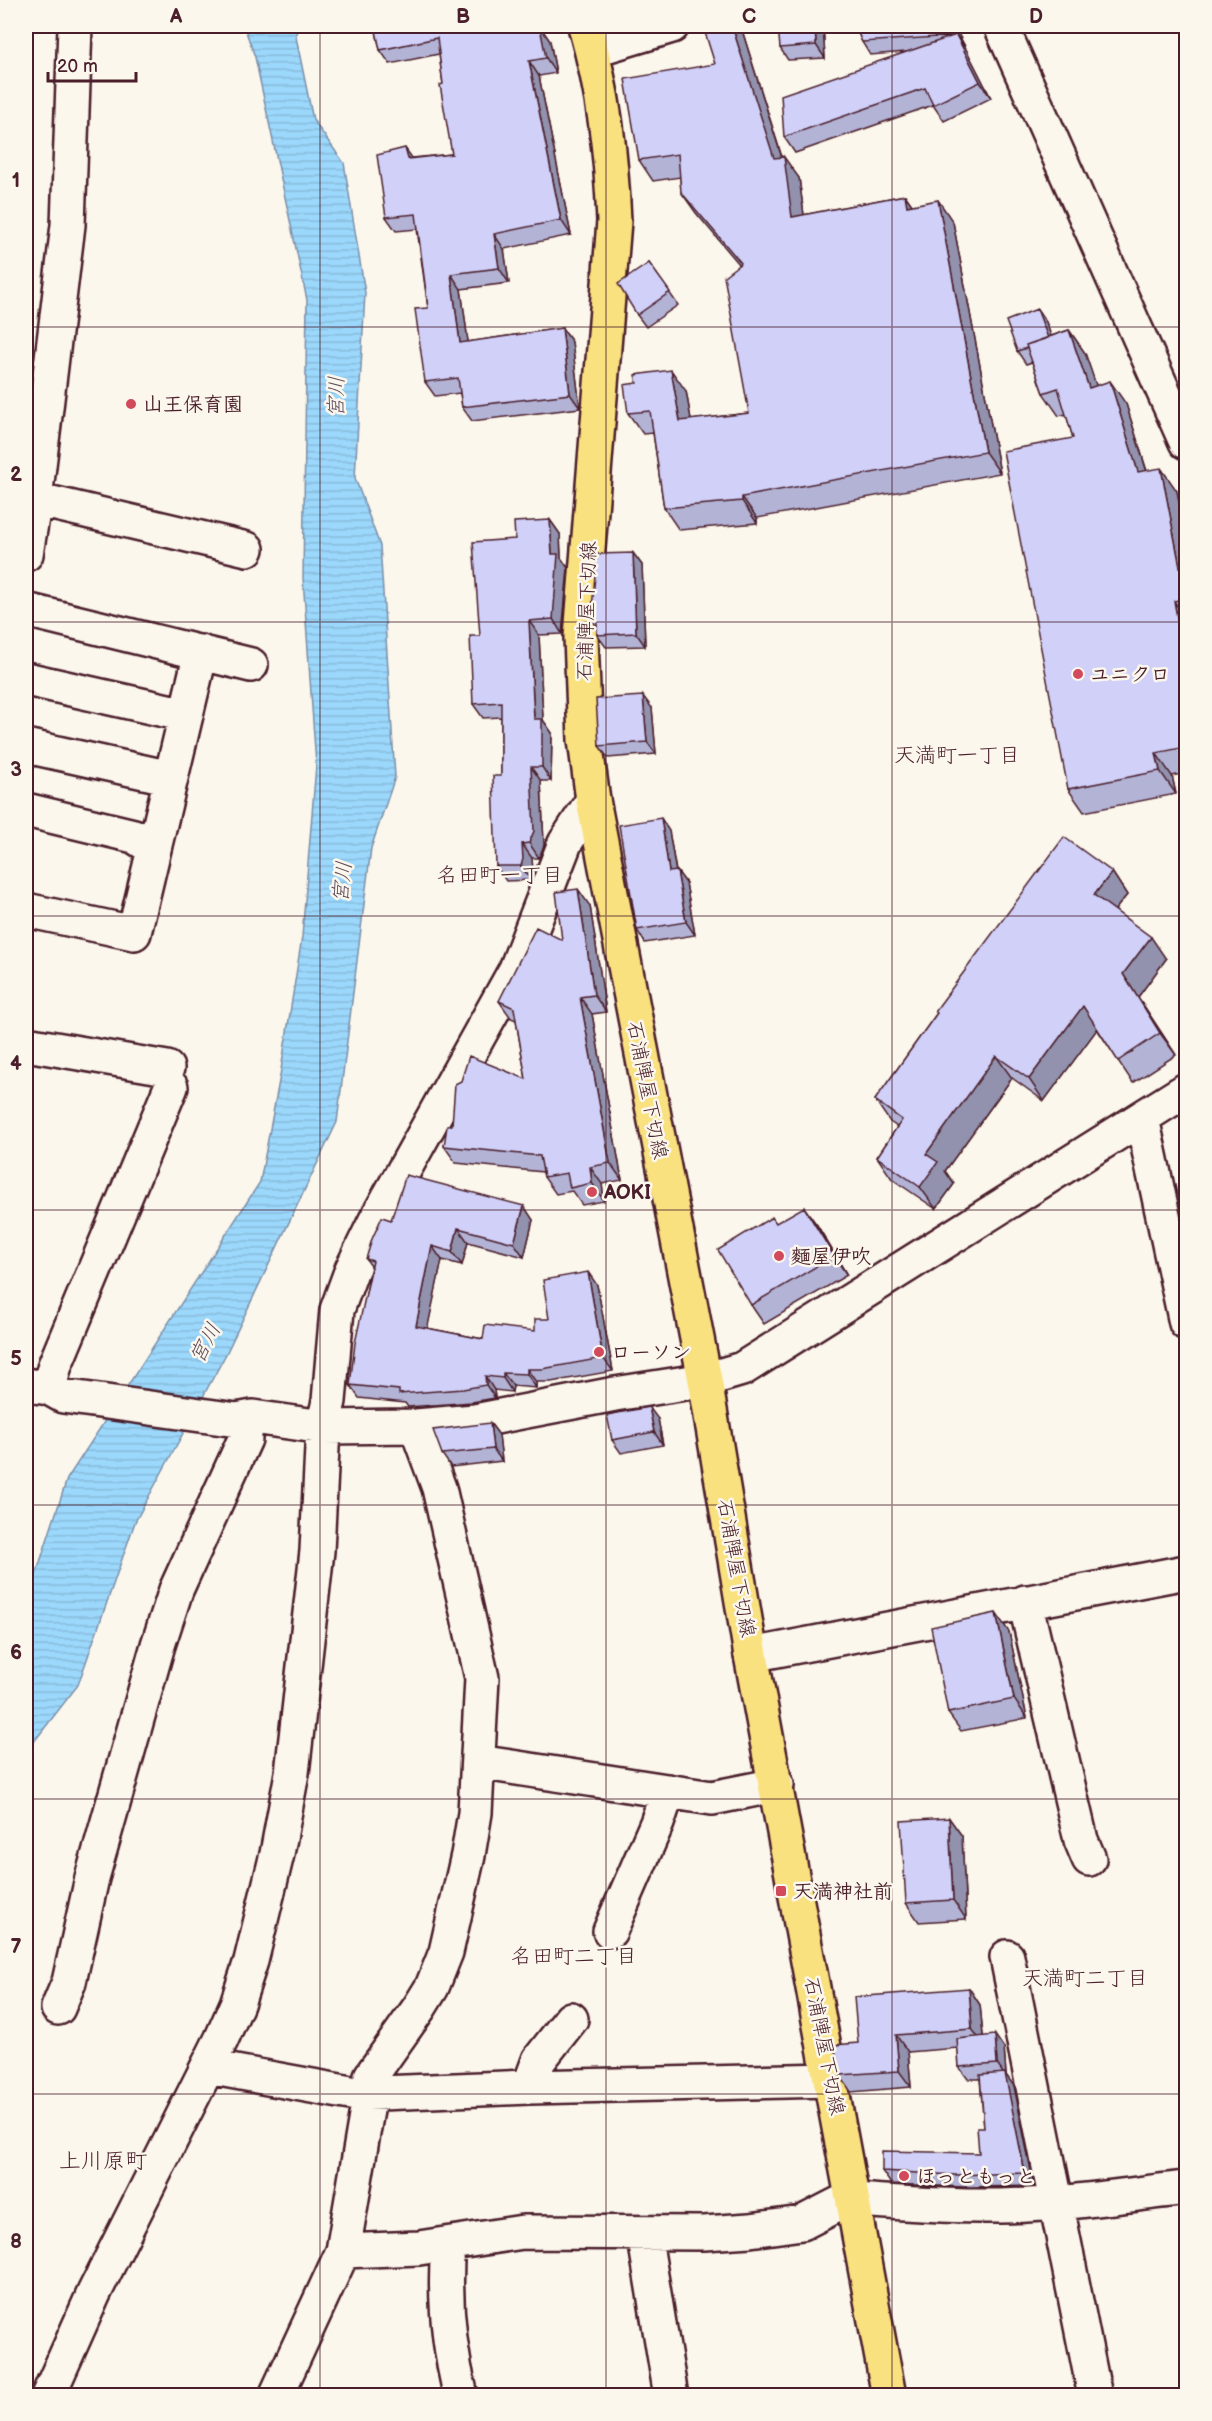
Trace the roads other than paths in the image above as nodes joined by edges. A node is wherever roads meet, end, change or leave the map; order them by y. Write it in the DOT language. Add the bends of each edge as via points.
graph roads {
  1 [pos="75,26"];
  2 [pos="672,26"];
  3 [pos="1001,26"];
  4 [pos="588,38"];
  5 [pos="1186,442"];
  6 [pos="35,499"];
  7 [pos="247,549"];
  8 [pos="26,554"];
  9 [pos="26,610"];
  10 [pos="201,652"];
  11 [pos="251,665"];
  12 [pos="26,679"];
  13 [pos="186,715"];
  14 [pos="26,746"];
  15 [pos="171,778"];
  16 [pos="593,800"];
  17 [pos="26,810"];
  18 [pos="154,849"];
  19 [pos="26,910"];
  20 [pos="26,1044"];
  21 [pos="1186,1090"];
  22 [pos="1142,1118"];
  23 [pos="1186,1323"];
  24 [pos="705,1380"];
  25 [pos="46,1390"];
  26 [pos="241,1420"];
  27 [pos="416,1426"];
  28 [pos="323,1427"];
  29 [pos="1186,1572"];
  30 [pos="1025,1602"];
  31 [pos="751,1655"];
  32 [pos="478,1762"];
  33 [pos="777,1785"];
  34 [pos="668,1791"];
  35 [pos="1089,1859"];
  36 [pos="610,1931"];
  37 [pos="1006,1957"];
  38 [pos="58,2008"];
  39 [pos="571,2019"];
  40 [pos="208,2067"];
  41 [pos="831,2080"];
  42 [pos="529,2087"];
  43 [pos="368,2094"];
  44 [pos="1186,2188"];
  45 [pos="854,2200"];
  46 [pos="1056,2203"];
  47 [pos="644,2233"];
  48 [pos="448,2244"];
  49 [pos="343,2251"];
  50 [pos="48,2396"];
  51 [pos="276,2396"];
  52 [pos="461,2396"];
  53 [pos="671,2396"];
  54 [pos="889,2396"];
  55 [pos="1095,2396"];
  1 -- 6 [label="street" via="68,225"];
  2 -- 4 [label="street"];
  3 -- 5 [label="street"];
  4 -- 16 [label="main road, 石浦陣屋下切線" via="606,115 614,221 581,637 585,740"];
  6 -- 7 [label="street"];
  6 -- 8 [label="street"];
  9 -- 10 [label="street"];
  10 -- 11 [label="street"];
  10 -- 13 [label="street"];
  12 -- 13 [label="street"];
  13 -- 15 [label="street"];
  14 -- 15 [label="street"];
  15 -- 18 [label="street"];
  16 -- 24 [label="main road, 石浦陣屋下切線"];
  16 -- 28 [label="street" via="565,843 516,969 352,1269 337,1310"];
  17 -- 18 [label="street" via="134,836"];
  18 -- 19 [label="street" via="134,933"];
  20 -- 25 [label="street" via="169,1078"];
  21 -- 22 [label="street"];
  22 -- 23 [label="street"];
  22 -- 24 [label="street" via="742,1369"];
  24 -- 27 [label="street" via="475,1421"];
  24 -- 31 [label="main road, 石浦陣屋下切線"];
  25 -- 26 [label="street"];
  26 -- 28 [label="street" via="253,1417"];
  26 -- 38 [label="street" via="245,1439 176,1590 158,1645 96,1867 69,1982"];
  27 -- 28 [label="street"];
  27 -- 32 [label="street" via="439,1488 482,1678"];
  28 -- 40 [label="street" via="317,1551 292,1773 251,1961 237,2004"];
  29 -- 30 [label="street"];
  30 -- 31 [label="street"];
  30 -- 35 [label="street" via="1081,1840"];
  31 -- 33 [label="main road, 石浦陣屋下切線"];
  32 -- 34 [label="street"];
  32 -- 43 [label="street" via="468,1855 446,1952 432,1987 371,2076"];
  33 -- 34 [label="street" via="712,1798"];
  33 -- 41 [label="main road, 石浦陣屋下切線"];
  34 -- 36 [label="street"];
  37 -- 46 [label="street"];
  39 -- 42 [label="street" via="539,2060"];
  40 -- 43 [label="street"];
  40 -- 50 [label="street" via="94,2293"];
  41 -- 42 [label="street"];
  41 -- 45 [label="main road, 石浦陣屋下切線"];
  42 -- 43 [label="street"];
  43 -- 49 [label="street"];
  44 -- 46 [label="street"];
  45 -- 46 [label="street" via="950,2206"];
  45 -- 47 [label="street" via="802,2223 750,2230"];
  45 -- 54 [label="main road, 石浦陣屋下切線"];
  46 -- 55 [label="street"];
  47 -- 48 [label="street" via="523,2232"];
  47 -- 53 [label="street"];
  48 -- 49 [label="street"];
  48 -- 52 [label="street" via="445,2280 453,2363"];
  49 -- 51 [label="street"];
}
